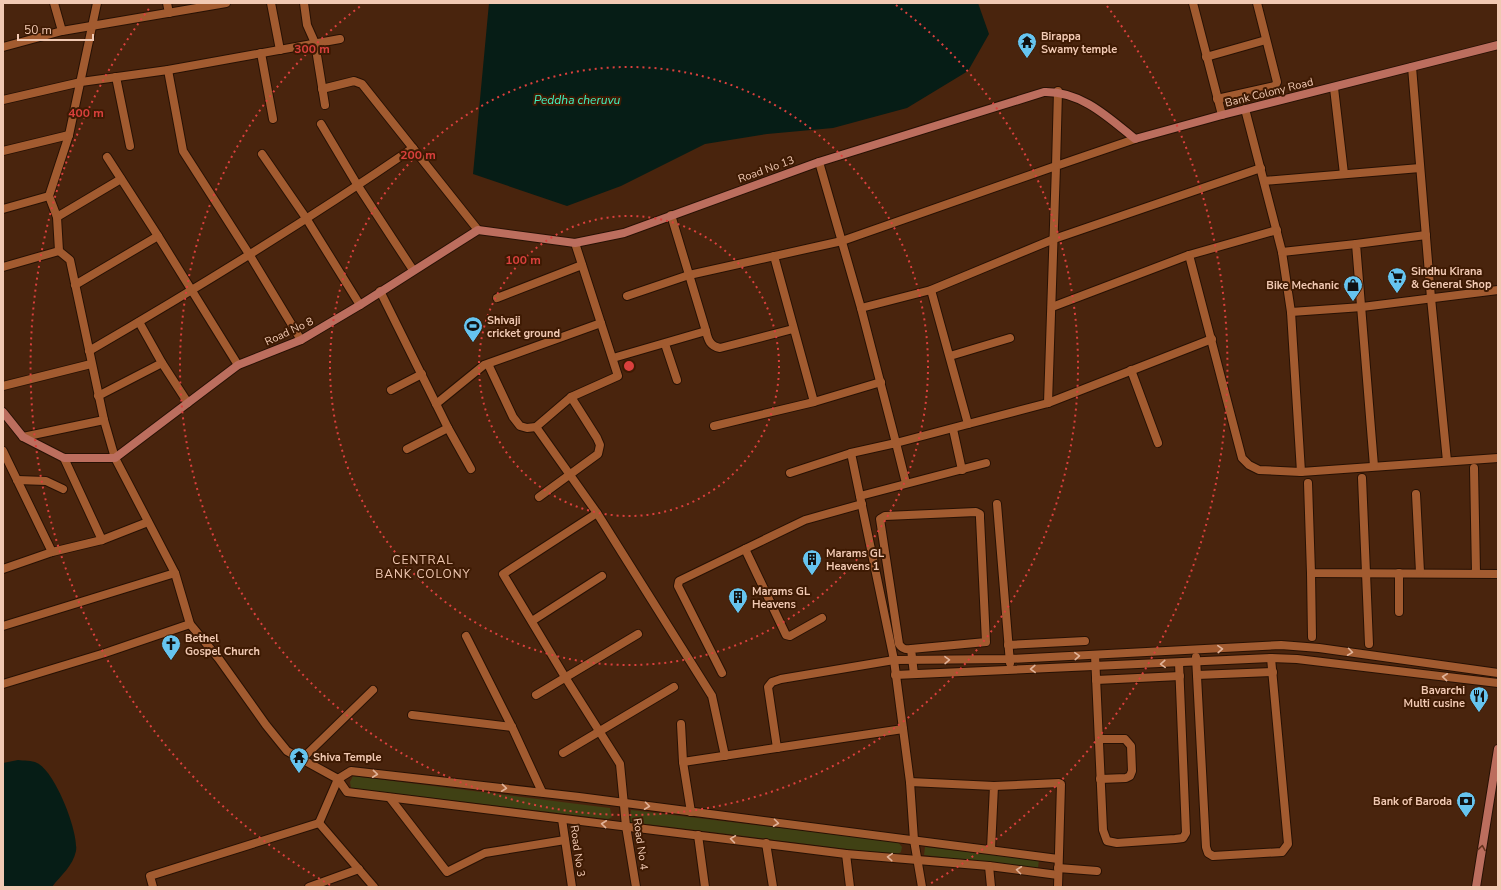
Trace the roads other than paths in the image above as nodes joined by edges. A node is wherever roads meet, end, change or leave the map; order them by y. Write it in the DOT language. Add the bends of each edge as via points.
graph roads {
  1 [pos="54,3"];
  2 [pos="97,3"];
  3 [pos="167,3"];
  4 [pos="225,3"];
  5 [pos="271,3"];
  6 [pos="304,3"];
  7 [pos="1193,3"];
  8 [pos="1257,3"];
  9 [pos="169,13"];
  10 [pos="92,26"];
  11 [pos="62,31"];
  12 [pos="340,39"];
  13 [pos="1266,40"];
  14 [pos="315,43"];
  15 [pos="1498,45"];
  16 [pos="3,47"];
  17 [pos="280,50"];
  18 [pos="261,53"];
  19 [pos="1206,57"];
  20 [pos="1412,67"];
  21 [pos="168,70"];
  22 [pos="116,77"];
  23 [pos="81,82"];
  24 [pos="1334,88"];
  25 [pos="322,89"];
  26 [pos="1058,91"];
  27 [pos="1217,99"];
  28 [pos="3,100"];
  29 [pos="325,105"];
  30 [pos="1245,109"];
  31 [pos="1222,115"];
  32 [pos="273,118"];
  33 [pos="321,124"];
  34 [pos="69,135"];
  35 [pos="1135,139"];
  36 [pos="130,146"];
  37 [pos="413,148"];
  38 [pos="3,151"];
  39 [pos="262,154"];
  40 [pos="107,158"];
  41 [pos="819,162"];
  42 [pos="1056,166"];
  43 [pos="1261,168"];
  44 [pos="1420,168"];
  45 [pos="1344,174"];
  46 [pos="121,179"];
  47 [pos="1264,181"];
  48 [pos="358,186"];
  49 [pos="49,196"];
  50 [pos="3,209"];
  51 [pos="671,215"];
  52 [pos="57,217"];
  53 [pos="306,218"];
  54 [pos="478,230"];
  55 [pos="1277,230"];
  56 [pos="1426,235"];
  57 [pos="158,236"];
  58 [pos="1054,238"];
  59 [pos="842,241"];
  60 [pos="575,243"];
  61 [pos="1356,244"];
  62 [pos="59,251"];
  63 [pos="1282,252"];
  64 [pos="249,254"];
  65 [pos="1189,255"];
  66 [pos="774,256"];
  67 [pos="582,265"];
  68 [pos="3,268"];
  69 [pos="413,270"];
  70 [pos="690,274"];
  71 [pos="75,285"];
  72 [pos="192,290"];
  73 [pos="930,290"];
  74 [pos="1498,290"];
  75 [pos="380,291"];
  76 [pos="627,296"];
  77 [pos="497,298"];
  78 [pos="1431,298"];
  79 [pos="360,305"];
  80 [pos="1362,306"];
  81 [pos="1052,307"];
  82 [pos="861,308"];
  83 [pos="1291,312"];
  84 [pos="139,322"];
  85 [pos="600,323"];
  86 [pos="793,329"];
  87 [pos="706,331"];
  88 [pos="1010,338"];
  89 [pos="1212,339"];
  90 [pos="301,340"];
  91 [pos="665,344"];
  92 [pos="89,351"];
  93 [pos="950,356"];
  94 [pos="613,358"];
  95 [pos="162,363"];
  96 [pos="91,364"];
  97 [pos="488,364"];
  98 [pos="238,365"];
  99 [pos="1131,370"];
  100 [pos="422,374"];
  101 [pos="677,380"];
  102 [pos="881,382"];
  103 [pos="3,386"];
  104 [pos="391,390"];
  105 [pos="98,396"];
  106 [pos="571,397"];
  107 [pos="814,402"];
  108 [pos="188,403"];
  109 [pos="1048,403"];
  110 [pos="436,404"];
  111 [pos="3,412"];
  112 [pos="104,420"];
  113 [pos="968,424"];
  114 [pos="714,426"];
  115 [pos="536,427"];
  116 [pos="448,428"];
  117 [pos="953,429"];
  118 [pos="23,437"];
  119 [pos="896,443"];
  120 [pos="1158,443"];
  121 [pos="407,449"];
  122 [pos="3,451"];
  123 [pos="851,453"];
  124 [pos="64,458"];
  125 [pos="115,458"];
  126 [pos="1498,458"];
  127 [pos="1447,461"];
  128 [pos="986,463"];
  129 [pos="1374,466"];
  130 [pos="1474,468"];
  131 [pos="471,469"];
  132 [pos="962,470"];
  133 [pos="1301,472"];
  134 [pos="570,474"];
  135 [pos="790,474"];
  136 [pos="1362,478"];
  137 [pos="17,480"];
  138 [pos="1308,483"];
  139 [pos="906,484"];
  140 [pos="63,489"];
  141 [pos="1416,494"];
  142 [pos="539,497"];
  143 [pos="861,500"];
  144 [pos="997,504"];
  145 [pos="597,513"];
  146 [pos="148,522"];
  147 [pos="102,540"];
  148 [pos="745,549"];
  149 [pos="52,552"];
  150 [pos="3,569"];
  151 [pos="1420,572"];
  152 [pos="1311,573"];
  153 [pos="1367,573"];
  154 [pos="1399,573"];
  155 [pos="1476,573"];
  156 [pos="175,574"];
  157 [pos="1498,574"];
  158 [pos="602,576"];
  159 [pos="1399,612"];
  160 [pos="822,618"];
  161 [pos="532,621"];
  162 [pos="190,624"];
  163 [pos="3,626"];
  164 [pos="638,634"];
  165 [pos="466,636"];
  166 [pos="1312,637"];
  167 [pos="1085,641"];
  168 [pos="1368,644"];
  169 [pos="1008,645"];
  170 [pos="1294,646"];
  171 [pos="925,648"];
  172 [pos="911,649"];
  173 [pos="1196,650"];
  174 [pos="1095,655"];
  175 [pos="1272,658"];
  176 [pos="1010,659"];
  177 [pos="1294,659"];
  178 [pos="894,660"];
  179 [pos="912,660"];
  180 [pos="926,660"];
  181 [pos="1197,661"];
  182 [pos="1179,663"];
  183 [pos="1096,667"];
  184 [pos="1010,670"];
  185 [pos="1273,672"];
  186 [pos="722,673"];
  187 [pos="1498,673"];
  188 [pos="914,674"];
  189 [pos="895,675"];
  190 [pos="1198,675"];
  191 [pos="1180,676"];
  192 [pos="565,677"];
  193 [pos="1096,680"];
  194 [pos="1498,683"];
  195 [pos="3,684"];
  196 [pos="674,687"];
  197 [pos="373,690"];
  198 [pos="536,695"];
  199 [pos="412,715"];
  200 [pos="681,724"];
  201 [pos="512,726"];
  202 [pos="903,729"];
  203 [pos="600,731"];
  204 [pos="1099,739"];
  205 [pos="777,748"];
  206 [pos="1498,749"];
  207 [pos="563,753"];
  208 [pos="725,756"];
  209 [pos="301,760"];
  210 [pos="683,762"];
  211 [pos="338,779"];
  212 [pos="1100,779"];
  213 [pos="910,782"];
  214 [pos="994,786"];
  215 [pos="542,792"];
  216 [pos="390,798"];
  217 [pos="625,804"];
  218 [pos="690,812"];
  219 [pos="562,819"];
  220 [pos="319,823"];
  221 [pos="626,826"];
  222 [pos="698,834"];
  223 [pos="565,840"];
  224 [pos="914,840"];
  225 [pos="766,844"];
  226 [pos="991,849"];
  227 [pos="846,854"];
  228 [pos="918,859"];
  229 [pos="1058,859"];
  230 [pos="989,866"];
  231 [pos="359,869"];
  232 [pos="1096,871"];
  233 [pos="1058,872"];
  234 [pos="153,887"];
  235 [pos="309,887"];
  236 [pos="374,887"];
  237 [pos="572,887"];
  238 [pos="636,887"];
  239 [pos="705,887"];
  240 [pos="773,887"];
  241 [pos="850,887"];
  242 [pos="922,887"];
  243 [pos="991,887"];
  244 [pos="1058,887"];
  245 [pos="1476,887"];
  1 -- 11 [label="street"];
  2 -- 10 [label="street"];
  3 -- 9 [label="street"];
  4 -- 9 [label="street"];
  5 -- 17 [label="street"];
  6 -- 14 [label="street"];
  7 -- 19 [label="street"];
  8 -- 13 [label="street"];
  9 -- 10 [label="street"];
  10 -- 11 [label="street"];
  10 -- 23 [label="street"];
  11 -- 16 [label="street"];
  12 -- 14 [label="street"];
  13 -- 19 [label="street"];
  13 -- 27 [label="street" via="1277,82 1275,86"];
  14 -- 17 [label="street"];
  14 -- 25 [label="street"];
  15 -- 20 [label="street, Bank Colony Road"];
  17 -- 18 [label="street"];
  18 -- 21 [label="street"];
  18 -- 32 [label="street"];
  19 -- 27 [label="street"];
  20 -- 24 [label="street, Bank Colony Road"];
  20 -- 44 [label="street"];
  21 -- 22 [label="street"];
  21 -- 64 [label="street" via="183,151"];
  22 -- 23 [label="street"];
  22 -- 36 [label="street"];
  23 -- 28 [label="street"];
  23 -- 34 [label="street"];
  24 -- 30 [label="street, Bank Colony Road"];
  24 -- 45 [label="street"];
  25 -- 29 [label="street"];
  25 -- 37 [label="street" via="358,82"];
  26 -- 35 [label="street" via="1079,98 1100,110"];
  26 -- 41 [label="street, Road No 13" via="1044,92"];
  26 -- 42 [label="street"];
  27 -- 31 [label="street"];
  30 -- 31 [label="street, Bank Colony Road"];
  30 -- 43 [label="street"];
  31 -- 35 [label="street, Bank Colony Road"];
  33 -- 48 [label="street"];
  34 -- 38 [label="street"];
  34 -- 49 [label="street"];
  35 -- 42 [label="street"];
  37 -- 48 [label="street"];
  37 -- 54 [label="street"];
  39 -- 53 [label="street"];
  40 -- 46 [label="street"];
  41 -- 51 [label="street, Road No 13"];
  41 -- 59 [label="street"];
  42 -- 58 [label="street"];
  42 -- 59 [label="street"];
  43 -- 47 [label="street"];
  43 -- 58 [label="street"];
  44 -- 45 [label="street"];
  44 -- 56 [label="street"];
  45 -- 47 [label="street"];
  46 -- 52 [label="street"];
  46 -- 57 [label="street"];
  47 -- 55 [label="street"];
  48 -- 53 [label="street"];
  48 -- 69 [label="street"];
  49 -- 50 [label="street"];
  49 -- 52 [label="street"];
  51 -- 60 [label="street, Road No 13" via="624,233"];
  51 -- 70 [label="street"];
  52 -- 62 [label="street"];
  53 -- 64 [label="street"];
  53 -- 79 [label="street"];
  54 -- 60 [label="street, Road No 13"];
  54 -- 69 [label="street, Road No 8"];
  55 -- 63 [label="street"];
  55 -- 65 [label="street"];
  56 -- 61 [label="street"];
  56 -- 78 [label="street"];
  57 -- 71 [label="street"];
  57 -- 72 [label="street"];
  58 -- 73 [label="street"];
  58 -- 81 [label="street"];
  59 -- 66 [label="street"];
  59 -- 82 [label="street"];
  60 -- 67 [label="street"];
  61 -- 63 [label="street"];
  61 -- 80 [label="street"];
  62 -- 68 [label="street"];
  62 -- 71 [label="street" via="70,260"];
  63 -- 83 [label="street"];
  64 -- 72 [label="street"];
  64 -- 90 [label="street"];
  65 -- 81 [label="street"];
  65 -- 89 [label="street"];
  66 -- 70 [label="street"];
  66 -- 86 [label="street"];
  67 -- 77 [label="street"];
  67 -- 85 [label="street"];
  69 -- 75 [label="street, Road No 8"];
  70 -- 76 [label="street"];
  70 -- 87 [label="street"];
  71 -- 92 [label="street"];
  72 -- 84 [label="street"];
  72 -- 98 [label="street"];
  73 -- 82 [label="street"];
  73 -- 93 [label="street"];
  74 -- 78 [label="street"];
  75 -- 79 [label="street, Road No 8"];
  75 -- 100 [label="street"];
  78 -- 80 [label="street"];
  78 -- 127 [label="street"];
  79 -- 90 [label="street, Road No 8"];
  80 -- 83 [label="street"];
  80 -- 129 [label="street"];
  81 -- 109 [label="street"];
  82 -- 102 [label="street"];
  83 -- 133 [label="street"];
  84 -- 92 [label="street"];
  84 -- 95 [label="street"];
  85 -- 94 [label="street"];
  85 -- 97 [label="street"];
  86 -- 87 [label="street" via="720,348 714,347 708,341"];
  86 -- 107 [label="street"];
  87 -- 91 [label="street"];
  88 -- 93 [label="street"];
  89 -- 99 [label="street"];
  89 -- 133 [label="street" via="1242,458 1259,470"];
  90 -- 98 [label="street, Road No 8"];
  91 -- 94 [label="street"];
  91 -- 101 [label="street"];
  92 -- 96 [label="street"];
  93 -- 113 [label="street"];
  94 -- 106 [label="street" via="618,376"];
  95 -- 105 [label="street"];
  95 -- 108 [label="street"];
  96 -- 103 [label="street"];
  96 -- 105 [label="street"];
  97 -- 110 [label="street"];
  97 -- 115 [label="street" via="513,417 520,426"];
  98 -- 108 [label="street, Road No 8"];
  99 -- 109 [label="street"];
  99 -- 120 [label="street"];
  100 -- 104 [label="street"];
  100 -- 110 [label="street"];
  102 -- 107 [label="street"];
  102 -- 119 [label="street"];
  105 -- 112 [label="street"];
  106 -- 115 [label="street"];
  106 -- 134 [label="street" via="600,445 594,459"];
  107 -- 114 [label="street"];
  108 -- 125 [label="street, Road No 8"];
  109 -- 113 [label="street"];
  110 -- 116 [label="street"];
  111 -- 118 [label="street"];
  112 -- 118 [label="street"];
  112 -- 125 [label="street"];
  113 -- 117 [label="street"];
  115 -- 134 [label="street"];
  116 -- 121 [label="street"];
  116 -- 131 [label="street"];
  117 -- 119 [label="street"];
  117 -- 132 [label="street"];
  118 -- 124 [label="street"];
  119 -- 123 [label="street"];
  119 -- 139 [label="street"];
  122 -- 137 [label="street"];
  123 -- 135 [label="street"];
  123 -- 143 [label="street"];
  124 -- 125 [label="street"];
  124 -- 147 [label="street"];
  125 -- 146 [label="street"];
  126 -- 127 [label="street"];
  127 -- 129 [label="street"];
  128 -- 132 [label="street"];
  129 -- 133 [label="street"];
  130 -- 155 [label="street"];
  132 -- 139 [label="street"];
  134 -- 142 [label="street"];
  134 -- 145 [label="street"];
  136 -- 153 [label="street"];
  137 -- 140 [label="street" via="46,481"];
  137 -- 149 [label="street"];
  138 -- 152 [label="street"];
  139 -- 143 [label="street"];
  141 -- 151 [label="street"];
  143 -- 148 [label="street" via="805,520"];
  143 -- 178 [label="street"];
  144 -- 169 [label="street"];
  145 -- 161 [label="street, Road No 4" via="503,574"];
  145 -- 208 [label="street" via="712,696"];
  146 -- 147 [label="street"];
  146 -- 156 [label="street"];
  147 -- 149 [label="street"];
  148 -- 160 [label="street" via="786,635 790,636"];
  148 -- 186 [label="street" via="678,583"];
  149 -- 150 [label="street"];
  151 -- 154 [label="street"];
  151 -- 155 [label="street"];
  152 -- 153 [label="street"];
  152 -- 166 [label="street"];
  153 -- 154 [label="street"];
  153 -- 168 [label="street"];
  154 -- 159 [label="street"];
  155 -- 157 [label="street"];
  156 -- 162 [label="street"];
  156 -- 163 [label="street"];
  158 -- 161 [label="street"];
  161 -- 192 [label="street, Road No 4"];
  162 -- 195 [label="street"];
  162 -- 209 [label="street" via="287,751"];
  164 -- 192 [label="street"];
  165 -- 201 [label="street"];
  167 -- 169 [label="street"];
  169 -- 176 [label="street"];
  173 -- 170 [label="street, one-way"];
  170 -- 177 [label="street"];
  170 -- 187 [label="street, one-way"];
  171 -- 172 [label="street"];
  171 -- 172 [label="street" via="986,642 980,514 976,512 885,516 880,519 899,644 906,650"];
  171 -- 180 [label="street"];
  172 -- 179 [label="street"];
  173 -- 174 [label="street"];
  173 -- 181 [label="street"];
  176 -- 174 [label="street, one-way"];
  174 -- 183 [label="street"];
  175 -- 177 [label="street"];
  175 -- 181 [label="street"];
  175 -- 185 [label="street"];
  180 -- 176 [label="street, one-way"];
  176 -- 184 [label="street"];
  194 -- 177 [label="street, one-way"];
  178 -- 179 [label="street"];
  178 -- 189 [label="street"];
  178 -- 205 [label="street" via="772,682 768,687"];
  179 -- 180 [label="street"];
  179 -- 188 [label="street"];
  181 -- 182 [label="street"];
  181 -- 190 [label="street"];
  182 -- 183 [label="street, one-way"];
  182 -- 191 [label="street"];
  183 -- 184 [label="street, one-way"];
  183 -- 193 [label="street"];
  184 -- 188 [label="street"];
  185 -- 190 [label="street"];
  185 -- 190 [label="street" via="1288,844 1282,852 1213,856 1208,853 1206,846"];
  188 -- 189 [label="street"];
  189 -- 202 [label="street"];
  191 -- 193 [label="street"];
  191 -- 212 [label="street" via="1186,832 1182,838 1117,843 1107,841 1102,830"];
  192 -- 198 [label="street"];
  192 -- 203 [label="street, Road No 4"];
  193 -- 204 [label="street"];
  196 -- 203 [label="street"];
  197 -- 209 [label="street"];
  199 -- 201 [label="street"];
  200 -- 210 [label="street"];
  201 -- 215 [label="street"];
  202 -- 205 [label="street"];
  202 -- 213 [label="street"];
  203 -- 207 [label="street"];
  203 -- 217 [label="street, Road No 4" via="620,764"];
  204 -- 212 [label="street"];
  204 -- 212 [label="street" via="1124,739 1131,746 1132,771 1126,778"];
  205 -- 208 [label="street"];
  245 -- 206 [label="street, one-way"];
  208 -- 210 [label="street"];
  209 -- 211 [label="street"];
  210 -- 218 [label="street"];
  211 -- 215 [label="street, one-way" via="350,771"];
  211 -- 216 [label="street" via="347,792"];
  211 -- 220 [label="street"];
  213 -- 214 [label="street"];
  213 -- 224 [label="street"];
  214 -- 226 [label="street"];
  214 -- 229 [label="street" via="1060,784"];
  215 -- 217 [label="street"];
  216 -- 219 [label="street"];
  216 -- 223 [label="street" via="447,872 486,853"];
  217 -- 218 [label="street, one-way"];
  217 -- 221 [label="street, Road No 4"];
  218 -- 224 [label="street, one-way"];
  221 -- 219 [label="street, one-way"];
  219 -- 223 [label="street, Road No 3"];
  220 -- 231 [label="street"];
  220 -- 234 [label="street" via="150,876"];
  221 -- 222 [label="street"];
  221 -- 238 [label="street, Road No 4"];
  225 -- 222 [label="street, one-way"];
  222 -- 239 [label="street"];
  223 -- 237 [label="street, Road No 3"];
  224 -- 226 [label="street"];
  224 -- 228 [label="street"];
  225 -- 227 [label="street"];
  225 -- 240 [label="street"];
  226 -- 229 [label="street"];
  228 -- 227 [label="street, one-way"];
  227 -- 241 [label="street"];
  228 -- 230 [label="street"];
  228 -- 242 [label="street"];
  229 -- 233 [label="street"];
  233 -- 230 [label="street, one-way"];
  230 -- 243 [label="street"];
  231 -- 235 [label="street"];
  231 -- 236 [label="street"];
  232 -- 233 [label="street"];
  233 -- 244 [label="street"];
}
